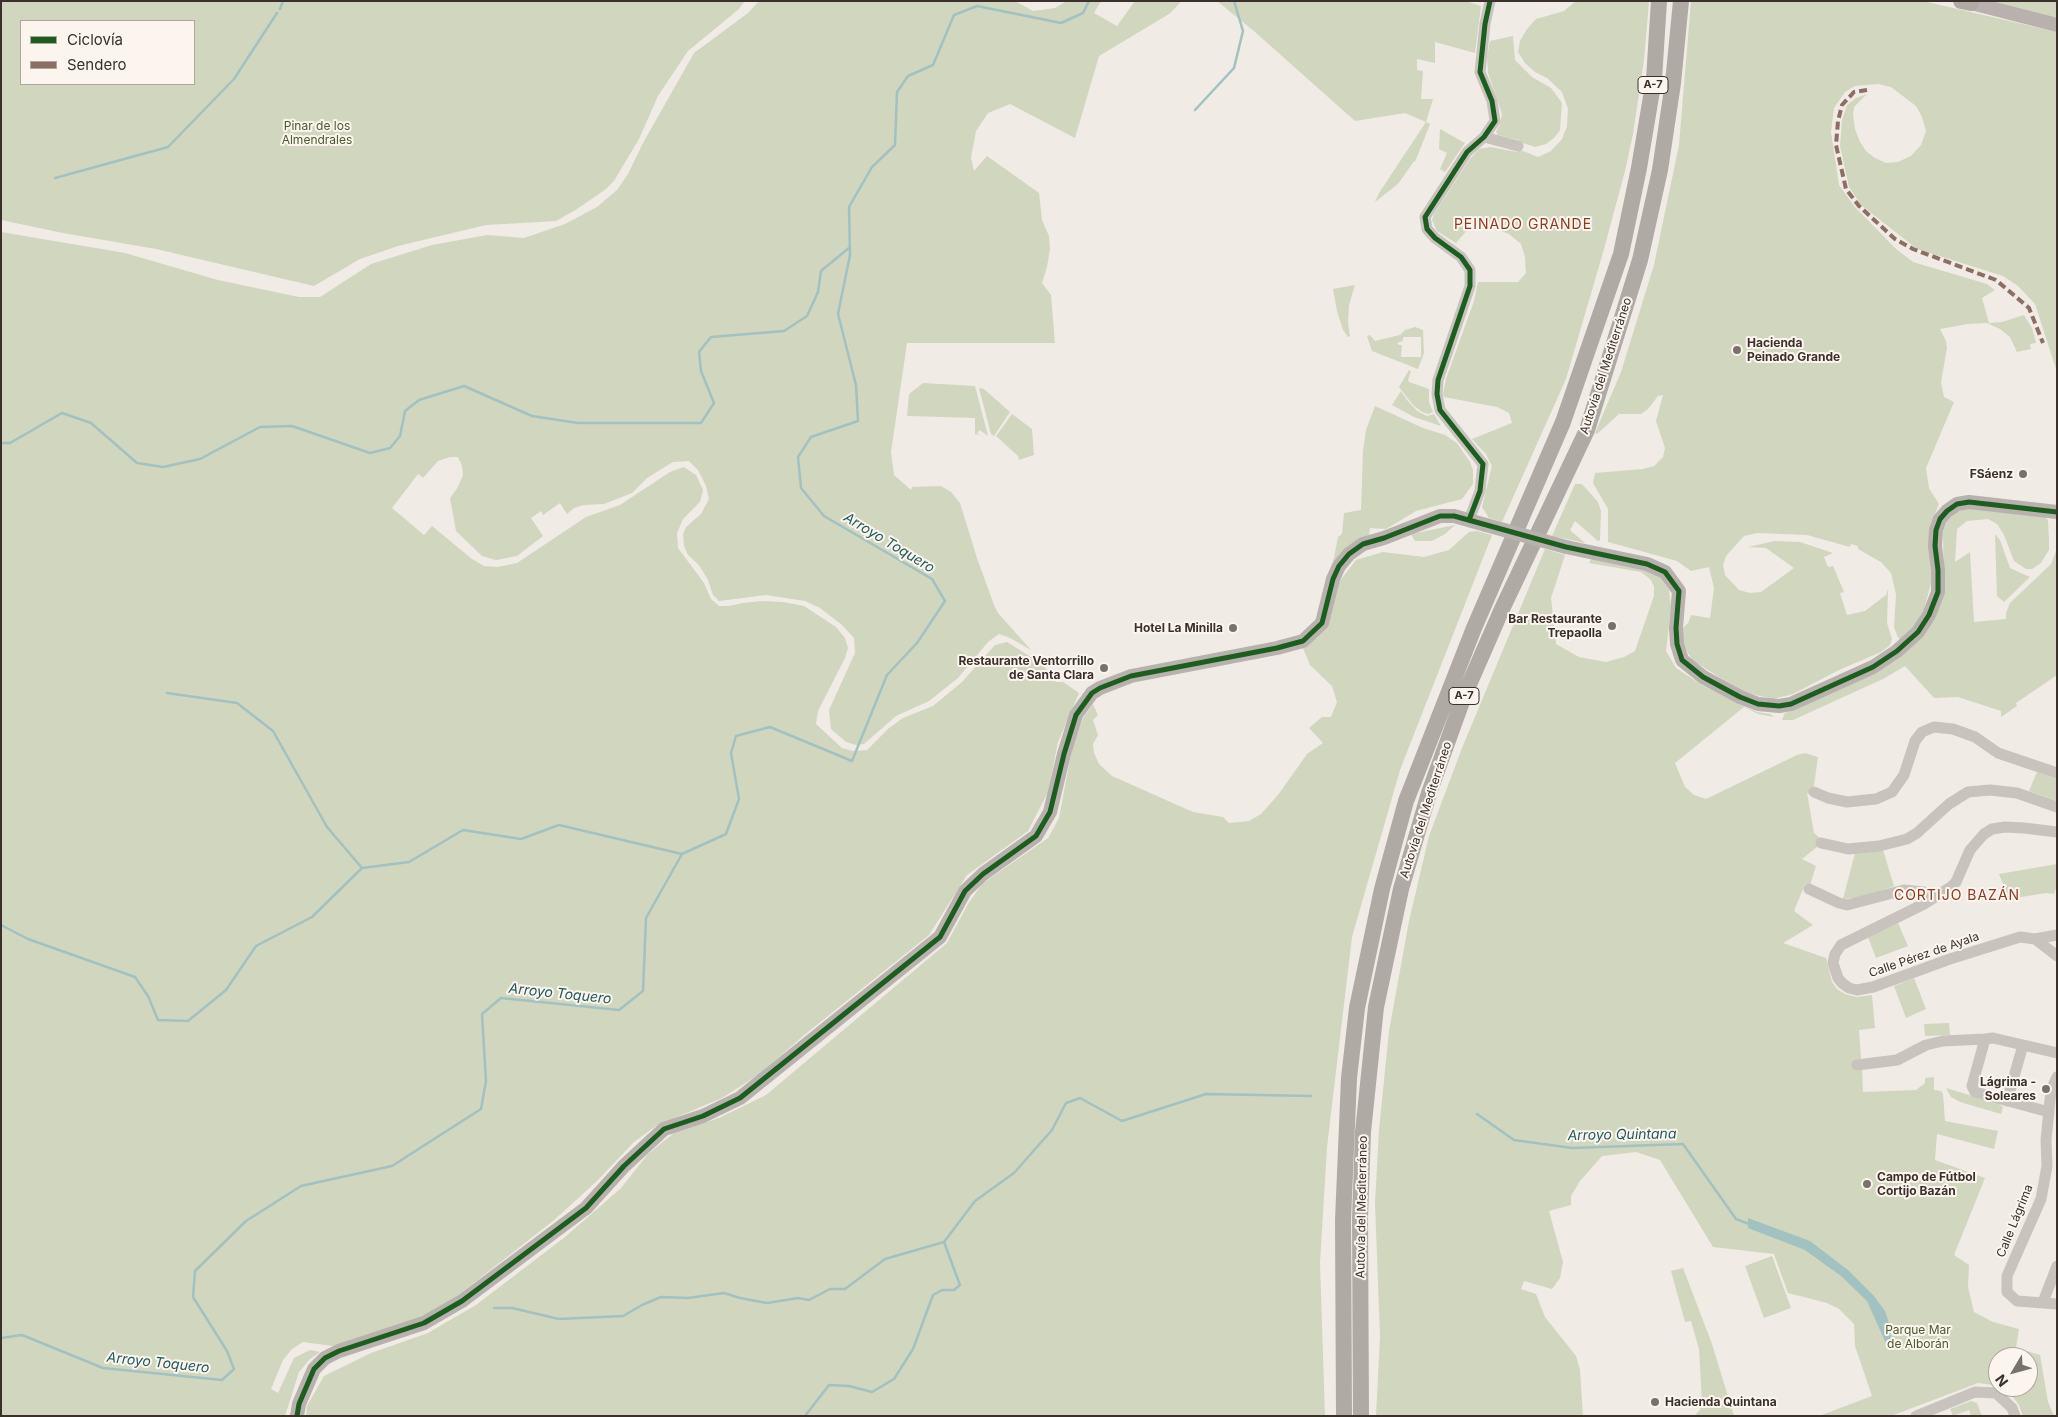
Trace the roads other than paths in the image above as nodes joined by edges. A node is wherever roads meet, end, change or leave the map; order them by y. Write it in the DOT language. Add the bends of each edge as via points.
graph roads {
  1 [pos="1490,1"];
  2 [pos="1659,1"];
  3 [pos="1681,1"];
  4 [pos="1966,2"];
  5 [pos="2057,25"];
  6 [pos="1484,137"];
  7 [pos="1518,146"];
  8 [pos="2057,512"];
  9 [pos="1469,520"];
  10 [pos="2057,773"];
  11 [pos="1814,792"];
  12 [pos="2057,807"];
  13 [pos="2057,832"];
  14 [pos="1821,843"];
  15 [pos="1809,889"];
  16 [pos="1941,894"];
  17 [pos="2057,935"];
  18 [pos="2035,939"];
  19 [pos="2057,956"];
  20 [pos="1985,1038"];
  21 [pos="2023,1045"];
  22 [pos="2057,1053"];
  23 [pos="1857,1065"];
  24 [pos="2057,1077"];
  25 [pos="2007,1101"];
  26 [pos="2049,1112"];
  27 [pos="2052,1167"];
  28 [pos="2057,1266"];
  29 [pos="2043,1302"];
  30 [pos="2057,1304"];
  31 [pos="296,1416"];
  32 [pos="1344,1416"];
  33 [pos="1361,1416"];
  34 [pos="1916,1416"];
  35 [pos="2015,1416"];
  1 -- 6 [label="street" via="1480,72 1496,121"];
  2 -- 32 [label="highway, Autovía del Mediterráneo / A-7" via="1654,78 1622,254 1563,422 1474,628 1406,801 1382,889 1358,1008 1349,1078 1342,1220"];
  3 -- 33 [label="highway, Autovía del Mediterráneo / A-7" via="1661,160 1642,251 1587,430 1464,696 1429,793 1401,889 1376,1007 1363,1132"];
  4 -- 5 [label="main road"];
  6 -- 7 [label="street"];
  6 -- 9 [label="street" via="1468,152 1425,218 1427,229 1461,257 1470,270 1470,286 1438,380 1437,394 1440,410 1482,464 1480,491"];
  8 -- 9 [label="main road, bridge" via="1969,502 1947,511 1936,530 1938,592 1918,632 1873,667 1791,704 1779,706 1758,704 1740,697 1682,660 1676,628 1679,591 1665,572 1647,564 1566,547"];
  9 -- 31 [label="main road" via="1440,516 1363,544 1349,554 1333,580 1322,623 1303,641 1131,676 1092,693 1076,715 1050,812 1036,836 983,874 966,891 940,937 740,1098 703,1116 664,1129 586,1208 462,1301 424,1323 325,1358 314,1369"];
  10 -- 11 [label="street" via="1998,753 1975,737 1953,729 1934,727 1922,732 1915,741 1904,775 1892,792 1876,799 1847,802"];
  12 -- 14 [label="street" via="2017,794 1990,790 1968,792 1907,839 1848,849"];
  13 -- 16 [label="street, Calle Pérez de Ayala" via="2005,827 1992,829 1970,850 1956,882"];
  15 -- 16 [label="street" via="1847,905 1904,890"];
  16 -- 18 [label="street, Calle Pérez de Ayala" via="1842,945 1835,954 1834,963 1842,983 1857,990 1873,987 2020,937"];
  17 -- 18 [label="street"];
  18 -- 19 [label="street"];
  20 -- 21 [label="street"];
  20 -- 23 [label="street" via="1934,1043 1896,1060"];
  20 -- 25 [label="street" via="1972,1086 1975,1092"];
  21 -- 22 [label="street"];
  21 -- 25 [label="street"];
  24 -- 26 [label="street, Calle Lágrima" via="2051,1090"];
  25 -- 26 [label="street"];
  26 -- 27 [label="street, Calle Lágrima" via="2046,1140"];
  27 -- 29 [label="street, Calle Lágrima" via="2007,1276 2007,1292 2017,1301"];
  28 -- 29 [label="street"];
  29 -- 30 [label="street, Calle Lágrima"];
  34 -- 35 [label="street" via="1975,1392 1996,1393 2012,1408"];
}
